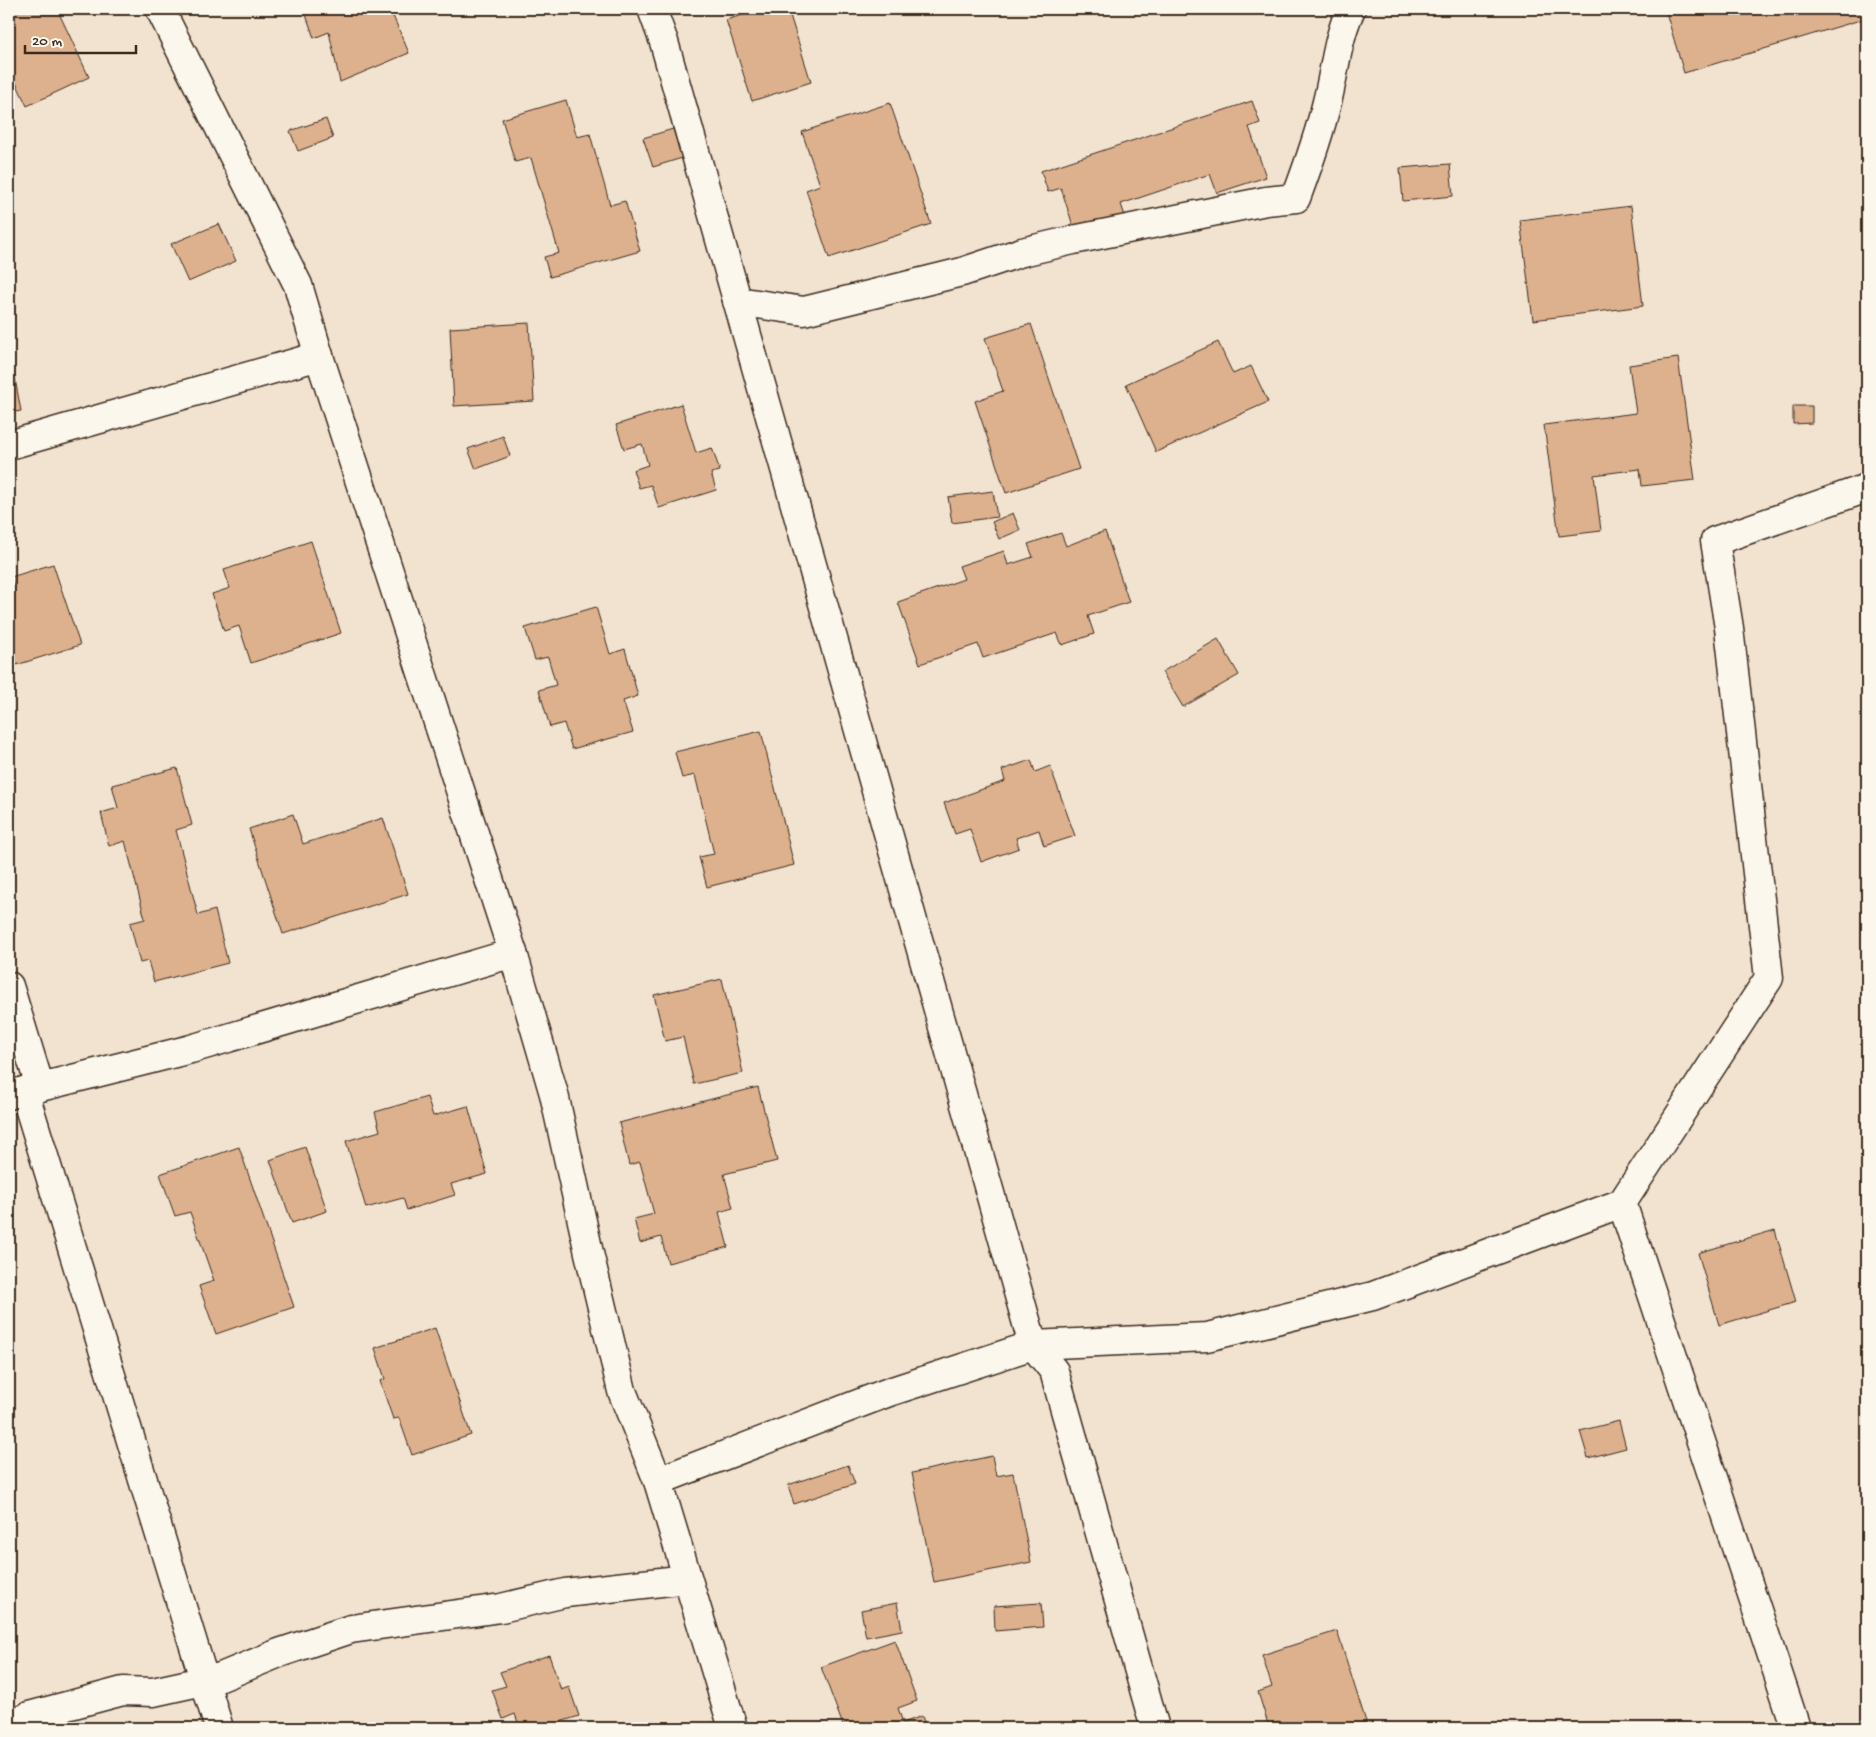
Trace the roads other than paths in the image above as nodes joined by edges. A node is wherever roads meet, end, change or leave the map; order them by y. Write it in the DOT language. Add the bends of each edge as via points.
graph roads {
  1 [pos="160,9"];
  2 [pos="652,9"];
  3 [pos="1351,9"];
  4 [pos="737,301"];
  5 [pos="319,356"];
  6 [pos="9,445"];
  7 [pos="1867,488"];
  8 [pos="513,953"];
  9 [pos="9,986"];
  10 [pos="24,1091"];
  11 [pos="1622,1203"];
  12 [pos="1033,1345"];
  13 [pos="658,1480"];
  14 [pos="687,1579"];
  15 [pos="205,1681"];
  16 [pos="9,1728"];
  17 [pos="219,1728"];
  18 [pos="733,1728"];
  19 [pos="1155,1728"];
  20 [pos="1796,1728"];
  1 -- 5 [label="street" via="298,285"];
  2 -- 4 [label="street"];
  3 -- 4 [label="street" via="1343,26 1314,148 1296,198 1266,201 1073,240 1022,252 962,272 804,311"];
  4 -- 12 [label="street"];
  5 -- 6 [label="street"];
  5 -- 8 [label="street"];
  7 -- 11 [label="street" via="1715,541 1729,628 1768,978"];
  8 -- 10 [label="street" via="191,1049"];
  8 -- 13 [label="street" via="554,1094 622,1391"];
  9 -- 10 [label="street"];
  10 -- 15 [label="street"];
  11 -- 12 [label="street" via="1373,1296 1207,1337"];
  11 -- 20 [label="street"];
  12 -- 13 [label="street" via="889,1392"];
  12 -- 19 [label="street" via="1054,1371"];
  13 -- 14 [label="street"];
  14 -- 15 [label="street" via="564,1594 501,1608 351,1629"];
  14 -- 18 [label="street"];
  15 -- 16 [label="street" via="153,1692 123,1691 29,1716"];
  15 -- 17 [label="street"];
}
